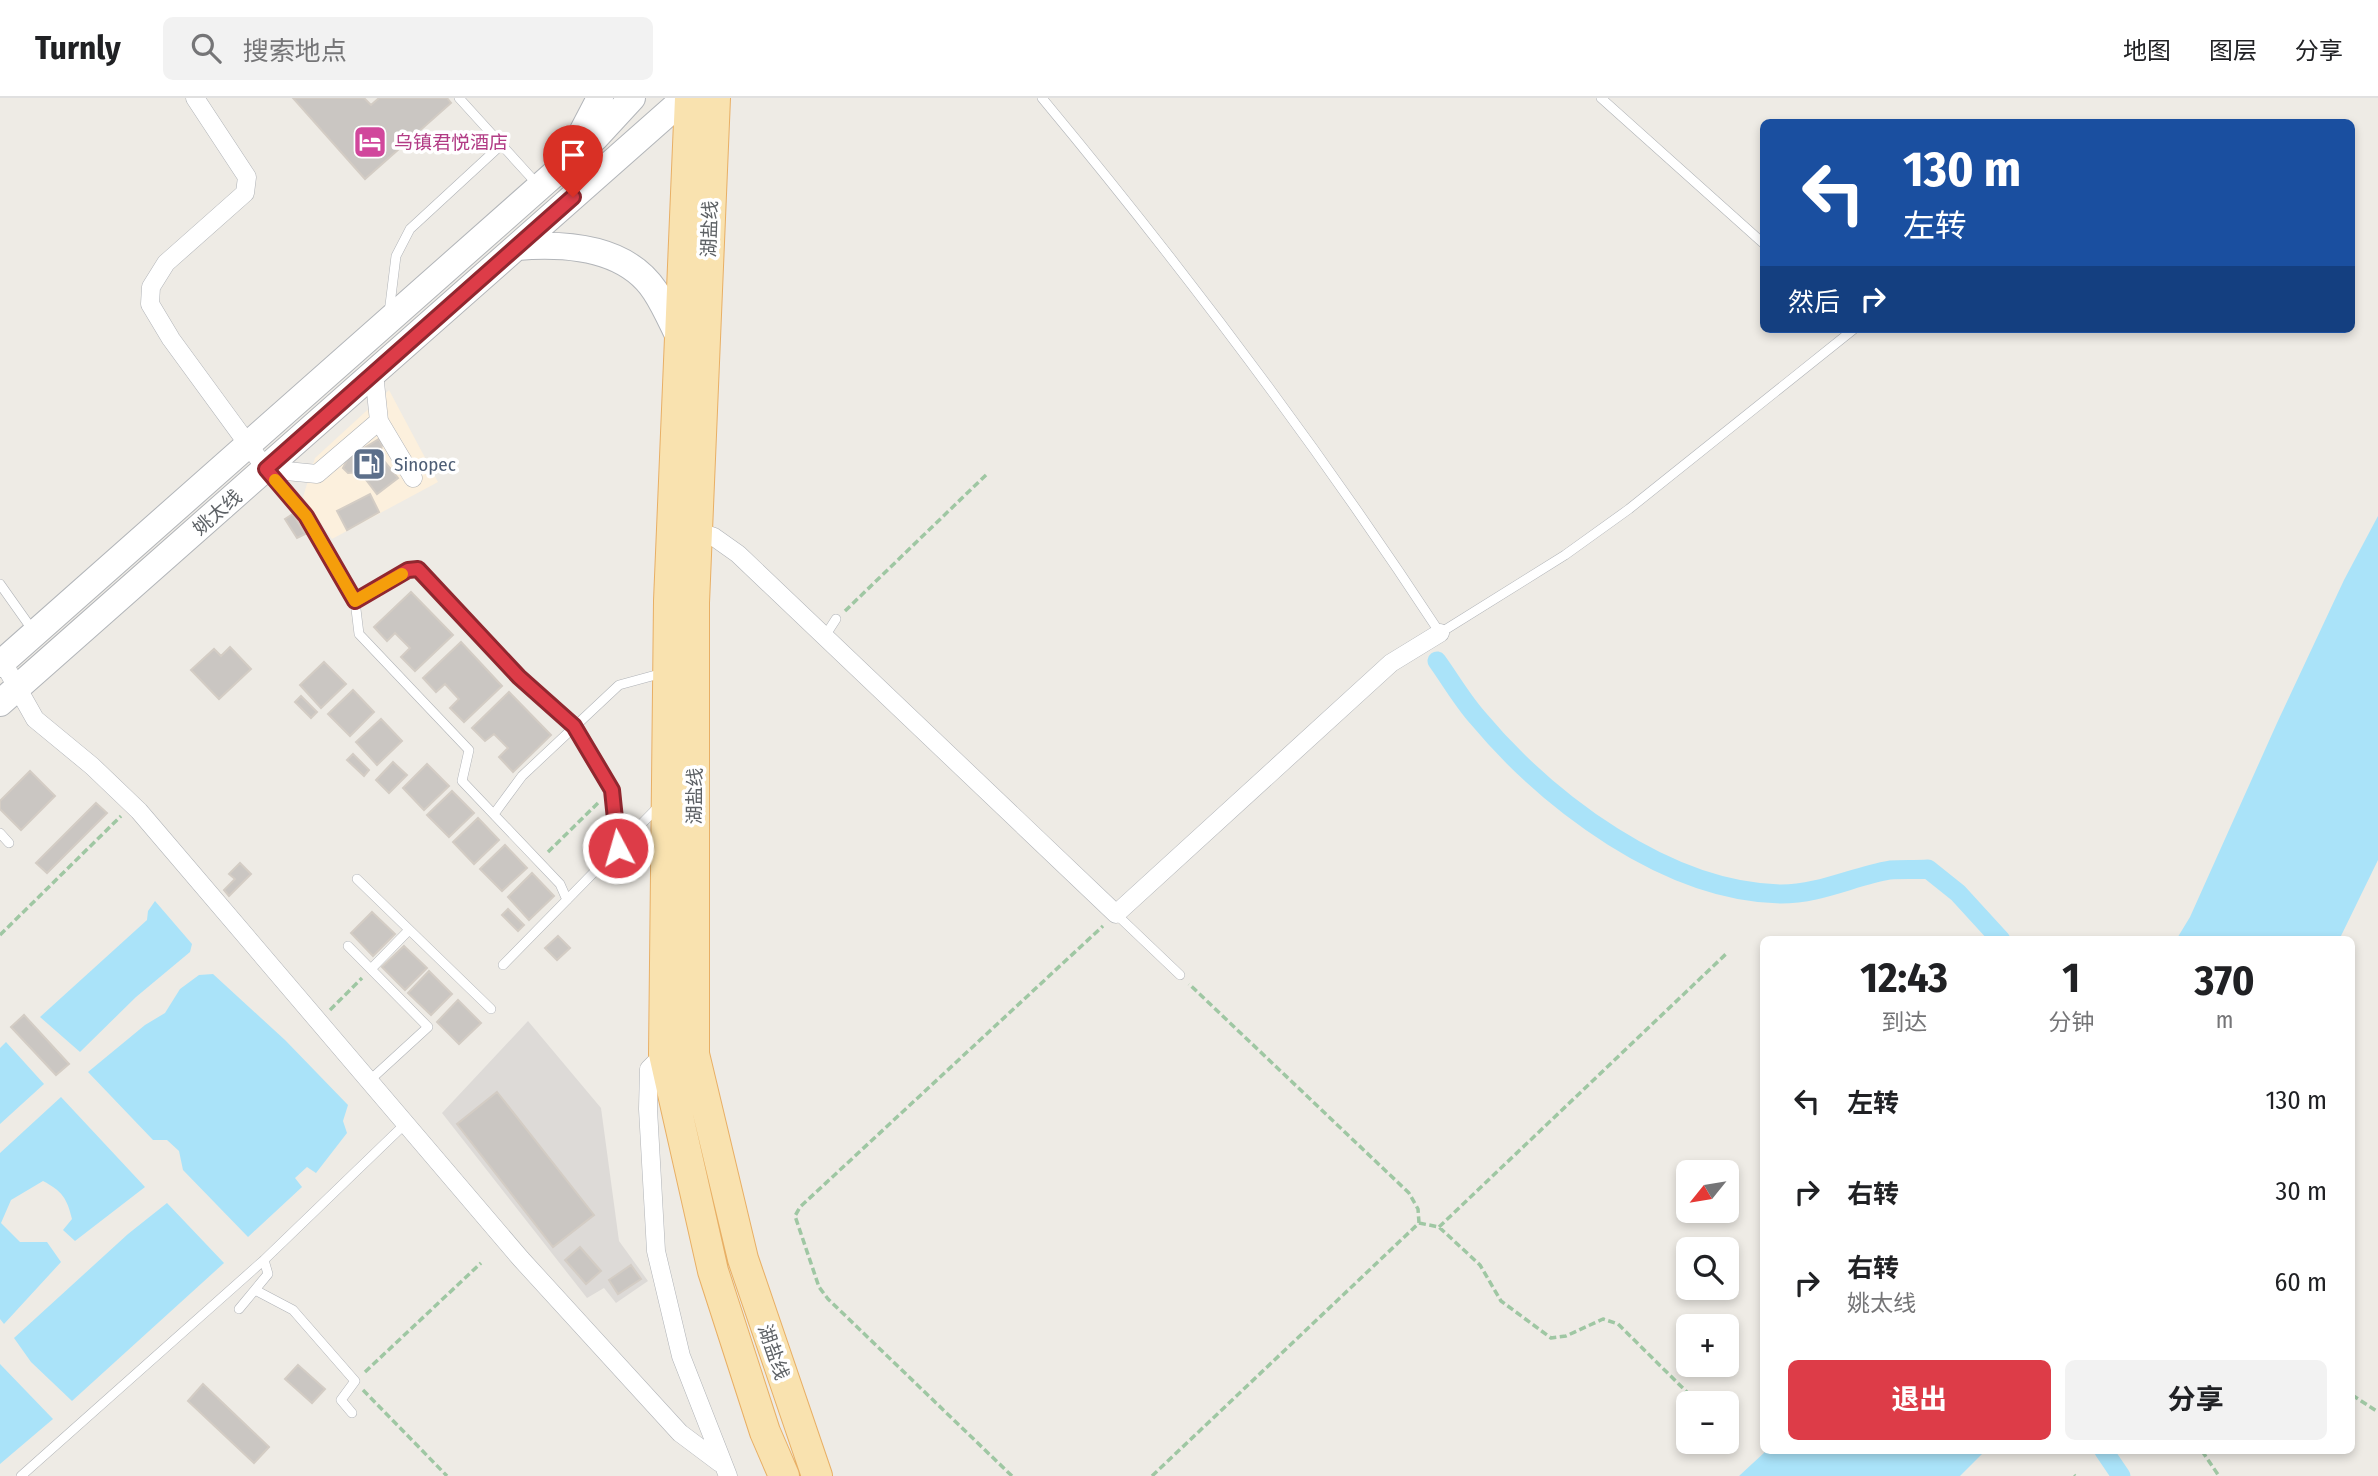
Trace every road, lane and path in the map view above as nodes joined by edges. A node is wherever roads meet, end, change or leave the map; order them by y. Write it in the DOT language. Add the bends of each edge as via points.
graph roads {
  1 [pos="195,98"];
  2 [pos="459,98"];
  3 [pos="600,98"];
  4 [pos="632,98"];
  5 [pos="688,98"];
  6 [pos="715,98"];
  7 [pos="1042,98"];
  8 [pos="1601,98"];
  9 [pos="500,146"];
  10 [pos="568,162"];
  11 [pos="540,186"];
  12 [pos="1760,240"];
  13 [pos="517,247"];
  14 [pos="389,318"];
  15 [pos="1849,333"];
  16 [pos="680,339"];
  17 [pos="374,373"];
  18 [pos="379,421"];
  19 [pos="247,444"];
  20 [pos="266,469"];
  21 [pos="988,473"];
  22 [pos="413,478"];
  23 [pos="697,531"];
  24 [pos="0,584"];
  25 [pos="355,601"];
  26 [pos="836,619"];
  27 [pos="1440,632"];
  28 [pos="35,633"];
  29 [pos="825,636"];
  30 [pos="1,661"];
  31 [pos="668,671"];
  32 [pos="9,695"];
  33 [pos="574,726"];
  34 [pos="612,790"];
  35 [pos="667,798"];
  36 [pos="133,805"];
  37 [pos="494,814"];
  38 [pos="0,833"];
  39 [pos="9,843"];
  40 [pos="618,848"];
  41 [pos="539,862"];
  42 [pos="357,879"];
  43 [pos="567,900"];
  44 [pos="1116,914"];
  45 [pos="409,930"];
  46 [pos="0,935"];
  47 [pos="348,946"];
  48 [pos="1727,953"];
  49 [pos="503,965"];
  50 [pos="371,969"];
  51 [pos="1180,975"];
  52 [pos="491,1009"];
  53 [pos="317,1022"];
  54 [pos="664,1054"];
  55 [pos="368,1082"];
  56 [pos="404,1125"];
  57 [pos="1419,1223"];
  58 [pos="1439,1227"];
  59 [pos="264,1260"];
  60 [pos="481,1263"];
  61 [pos="257,1291"];
  62 [pos="239,1309"];
  63 [pos="355,1381"];
  64 [pos="1686,1391"];
  65 [pos="2355,1397"];
  66 [pos="2378,1412"];
  67 [pos="352,1413"];
  68 [pos="2204,1454"];
  69 [pos="724,1470"];
  70 [pos="21,1476"];
  71 [pos="447,1476"];
  72 [pos="784,1476"];
  73 [pos="817,1476"];
  74 [pos="1012,1476"];
  75 [pos="1152,1476"];
  76 [pos="2219,1476"];
  1 -- 19 [label="street" via="247,177 245,194 166,264 150,287 150,303"];
  2 -- 9 [label="lane"];
  3 -- 10 [label="main road"];
  4 -- 10 [label="main road, 姚太线"];
  5 -- 13 [label="main road, 姚太线"];
  5 -- 16 [label="main road, 湖盐线"];
  6 -- 23 [label="main road, 湖盐线"];
  7 -- 27 [label="lane" via="1317,451"];
  8 -- 12 [label="lane"];
  9 -- 11 [label="lane"];
  9 -- 14 [label="lane" via="410,229 396,256"];
  10 -- 11 [label="main road, 姚太线"];
  11 -- 14 [label="main road, 姚太线"];
  13 -- 16 [label="main road" via="577,247 612,257 635,270 654,289"];
  13 -- 17 [label="main road, 姚太线"];
  14 -- 19 [label="main road, 姚太线"];
  15 -- 27 [label="lane" via="1629,509 1565,555"];
  16 -- 31 [label="main road, 湖盐线"];
  17 -- 18 [label="street"];
  17 -- 20 [label="main road, 姚太线"];
  18 -- 20 [label="street" via="317,474"];
  18 -- 22 [label="street"];
  19 -- 20 [label="street"];
  19 -- 28 [label="main road, 姚太线"];
  20 -- 25 [label="lane" via="306,516"];
  20 -- 32 [label="main road, 姚太线"];
  21 -- 26 [label="path"];
  23 -- 29 [label="street" via="738,554"];
  23 -- 73 [label="main road, 湖盐线" via="694,1054 743,1258"];
  24 -- 28 [label="lane"];
  25 -- 33 [label="lane" via="408,570 418,569 519,677"];
  25 -- 37 [label="lane" via="359,634 468,750 462,780"];
  26 -- 29 [label="lane"];
  27 -- 44 [label="street" via="1391,663"];
  28 -- 30 [label="main road, 姚太线"];
  29 -- 44 [label="street"];
  30 -- 32 [label="street"];
  31 -- 33 [label="lane" via="619,685"];
  31 -- 35 [label="main road, 湖盐线"];
  32 -- 36 [label="street"];
  33 -- 34 [label="lane"];
  33 -- 37 [label="lane" via="522,776"];
  34 -- 40 [label="lane"];
  34 -- 41 [label="path"];
  35 -- 40 [label="lane"];
  35 -- 54 [label="main road, 湖盐线"];
  36 -- 46 [label="path"];
  36 -- 53 [label="street"];
  37 -- 41 [label="lane"];
  38 -- 39 [label="lane"];
  40 -- 43 [label="lane"];
  41 -- 43 [label="lane" via="560,884"];
  42 -- 45 [label="lane"];
  43 -- 49 [label="lane"];
  44 -- 51 [label="lane"];
  44 -- 74 [label="path" via="800,1207 796,1216 819,1287 828,1299"];
  45 -- 50 [label="lane"];
  45 -- 52 [label="lane"];
  47 -- 50 [label="lane"];
  48 -- 58 [label="path"];
  50 -- 53 [label="path"];
  50 -- 55 [label="lane" via="428,1027"];
  51 -- 57 [label="path" via="1409,1193"];
  53 -- 55 [label="street"];
  54 -- 69 [label="street" via="649,1069 656,1251 681,1356"];
  54 -- 72 [label="main road, 湖盐线" via="713,1271 765,1432"];
  55 -- 56 [label="street"];
  56 -- 59 [label="lane"];
  56 -- 69 [label="street" via="680,1433"];
  57 -- 58 [label="path"];
  57 -- 75 [label="path"];
  58 -- 64 [label="path" via="1480,1265 1501,1301 1551,1338 1603,1319 1618,1324"];
  59 -- 61 [label="lane" via="268,1274"];
  59 -- 70 [label="lane"];
  60 -- 63 [label="path"];
  61 -- 62 [label="lane"];
  61 -- 63 [label="lane" via="293,1310"];
  63 -- 67 [label="lane" via="341,1400"];
  63 -- 71 [label="path"];
  65 -- 66 [label="path"];
  68 -- 76 [label="path"];
}
